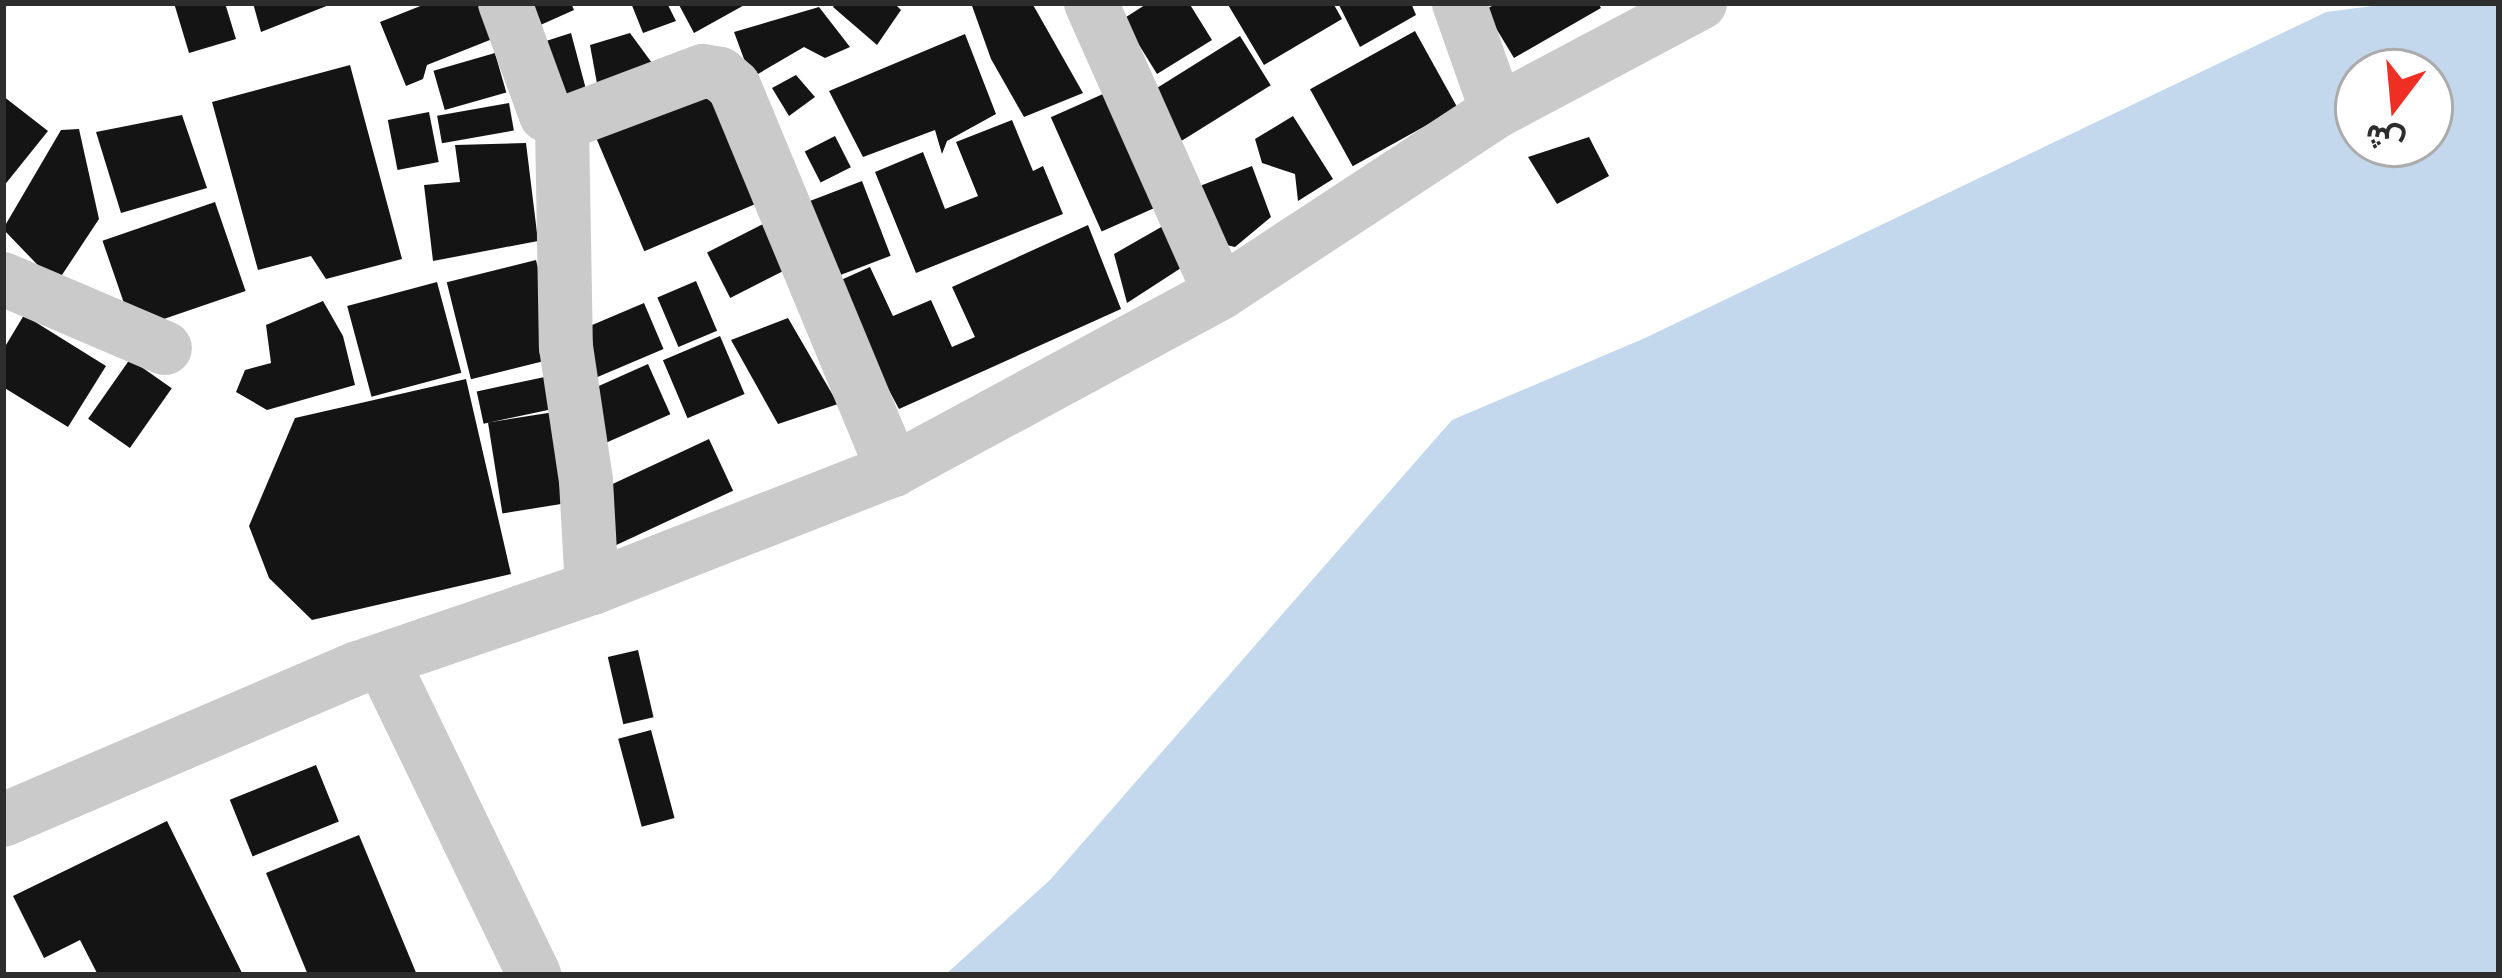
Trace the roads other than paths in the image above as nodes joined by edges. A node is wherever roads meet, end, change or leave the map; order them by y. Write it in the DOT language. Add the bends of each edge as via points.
graph roads {
  1 [pos="505,3"];
  2 [pos="1091,3"];
  3 [pos="1460,3"];
  4 [pos="1700,3"];
  5 [pos="1497,111"];
  6 [pos="562,124"];
  7 [pos="3,279"];
  8 [pos="1220,293"];
  9 [pos="165,347"];
  10 [pos="893,470"];
  11 [pos="592,588"];
  12 [pos="382,660"];
  13 [pos="3,820"];
  14 [pos="534,975"];
  1 -- 6 [label="street" via="546,115"];
  2 -- 8 [label="street"];
  3 -- 5 [label="street"];
  4 -- 5 [label="street"];
  5 -- 8 [label="street"];
  6 -- 10 [label="street" via="703,71 734,86"];
  6 -- 11 [label="street" via="566,347"];
  7 -- 9 [label="street"];
  8 -- 10 [label="street"];
  10 -- 11 [label="street"];
  11 -- 12 [label="street"];
  12 -- 13 [label="street"];
  12 -- 14 [label="street"];
}
